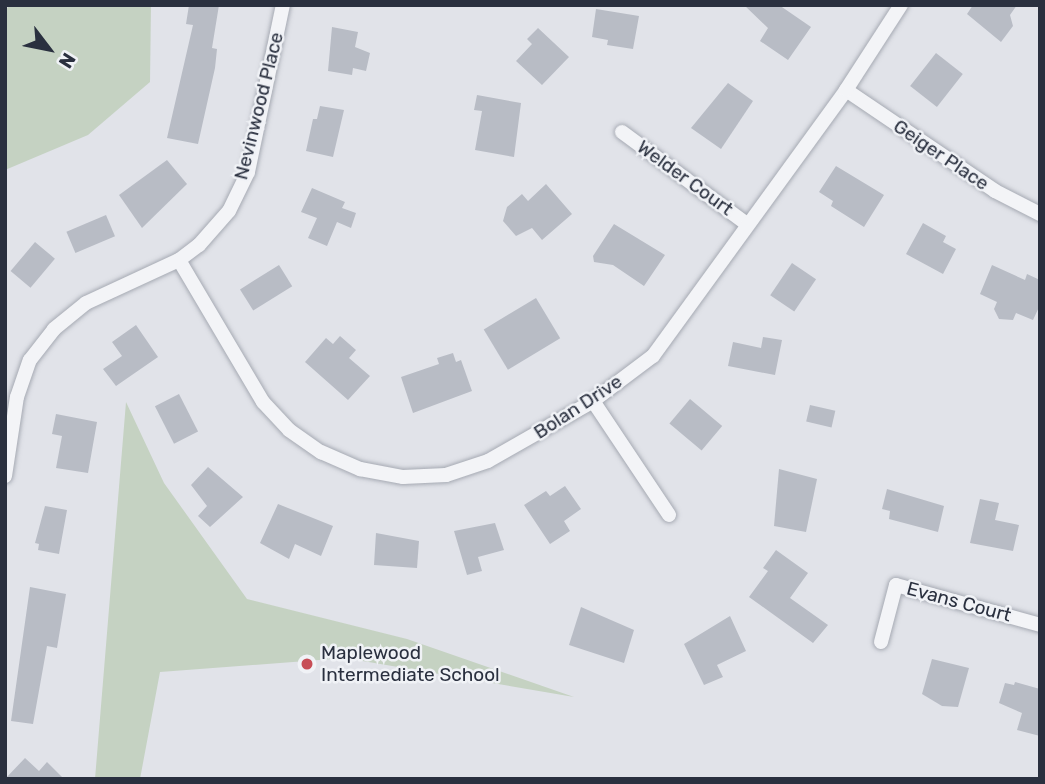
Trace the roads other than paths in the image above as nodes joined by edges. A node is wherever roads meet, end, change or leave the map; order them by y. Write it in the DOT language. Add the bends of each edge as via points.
graph roads {
  1 [pos="284,5"];
  2 [pos="901,5"];
  3 [pos="846,90"];
  4 [pos="622,132"];
  5 [pos="1040,214"];
  6 [pos="747,225"];
  7 [pos="179,260"];
  8 [pos="593,401"];
  9 [pos="5,476"];
  10 [pos="669,515"];
  11 [pos="1040,625"];
  12 [pos="881,642"];
  1 -- 7 [label="street, Nevinwood Place" via="248,172 229,211 199,246"];
  2 -- 3 [label="street, Bolan Drive"];
  3 -- 5 [label="street, Geiger Place" via="996,191"];
  3 -- 6 [label="street, Bolan Drive"];
  4 -- 6 [label="street, Welder Court"];
  6 -- 8 [label="street, Bolan Drive" via="653,356"];
  7 -- 8 [label="street, Bolan Drive" via="263,402 289,430 321,452 360,469 403,477 446,475 488,461"];
  7 -- 9 [label="street, Nevinwood Place" via="86,303 54,329 30,360 17,397"];
  8 -- 10 [label="street"];
  11 -- 12 [label="street, Evans Court" via="896,585"];
}
